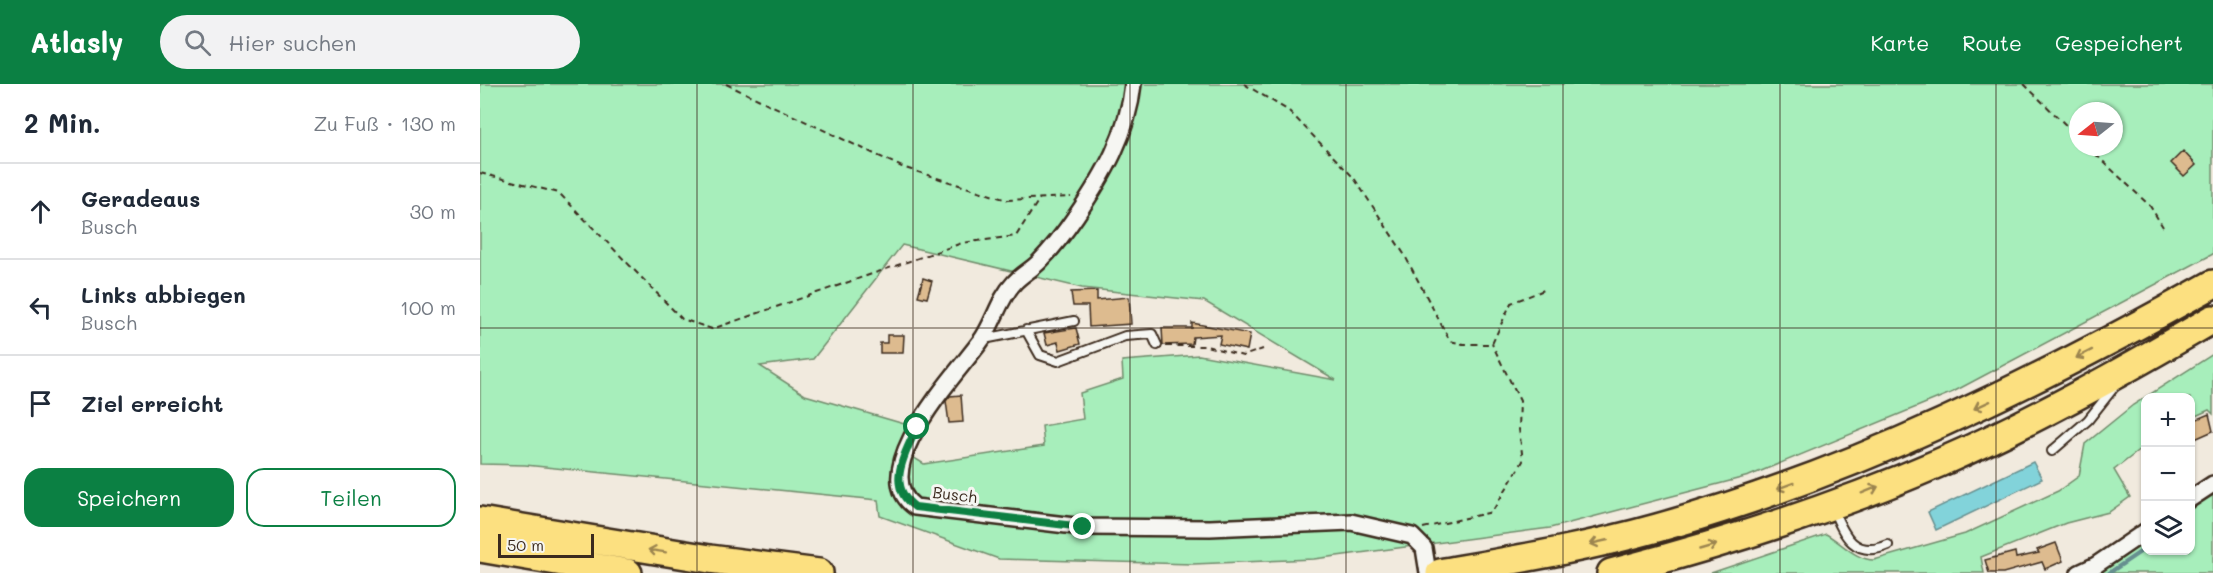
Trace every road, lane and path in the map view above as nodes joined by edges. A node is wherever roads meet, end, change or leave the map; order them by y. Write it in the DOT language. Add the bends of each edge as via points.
graph roads {
  1 [pos="726,84"];
  2 [pos="1133,84"];
  3 [pos="1244,84"];
  4 [pos="2024,84"];
  5 [pos="2069,128"];
  6 [pos="2097,156"];
  7 [pos="480,173"];
  8 [pos="1089,196"];
  9 [pos="1040,198"];
  10 [pos="2163,227"];
  11 [pos="2213,273"];
  12 [pos="2213,284"];
  13 [pos="1544,290"];
  14 [pos="2181,302"];
  15 [pos="2213,319"];
  16 [pos="1074,321"];
  17 [pos="1026,330"];
  18 [pos="2213,332"];
  19 [pos="982,340"];
  20 [pos="2178,340"];
  21 [pos="1492,344"];
  22 [pos="1158,345"];
  23 [pos="1263,350"];
  24 [pos="2130,366"];
  25 [pos="2052,451"];
  26 [pos="2213,484"];
  27 [pos="2195,496"];
  28 [pos="1831,505"];
  29 [pos="480,520"];
  30 [pos="1401,533"];
  31 [pos="2141,534"];
  32 [pos="1888,545"];
  33 [pos="480,548"];
  34 [pos="628,573"];
  35 [pos="819,573"];
  36 [pos="1428,573"];
  37 [pos="1440,573"];
  38 [pos="1611,573"];
  39 [pos="2079,573"];
  1 -- 9 [label="path" via="902,167 1007,200"];
  2 -- 8 [label="street, Busch" via="1127,123 1113,157"];
  3 -- 21 [label="path" via="1289,111 1354,177 1404,254 1450,341"];
  4 -- 5 [label="path"];
  6 -- 10 [label="path" via="2150,206"];
  7 -- 9 [label="path" via="559,193 681,320 712,329 962,243 1016,236"];
  8 -- 9 [label="path"];
  8 -- 19 [label="street, Busch" via="1040,262 1013,283"];
  11 -- 14 [label="highway"];
  12 -- 14 [label="highway"];
  13 -- 21 [label="path" via="1511,303"];
  14 -- 37 [label="highway, one-way" via="1994,399 1840,467 1657,528 1552,553"];
  15 -- 20 [label="highway"];
  16 -- 17 [label="lane"];
  17 -- 19 [label="lane"];
  17 -- 22 [label="lane" via="1040,355 1058,361 1125,336 1152,334"];
  18 -- 20 [label="highway"];
  19 -- 30 [label="street, Busch" via="917,427 905,455 899,489 915,507 1083,527 1210,528 1351,522"];
  20 -- 24 [label="highway"];
  21 -- 30 [label="path" via="1520,401 1523,461 1492,512"];
  22 -- 23 [label="path" via="1206,346 1244,356"];
  24 -- 25 [label="lane" via="2094,413"];
  28 -- 24 [label="highway, one-way" via="1940,463"];
  26 -- 27 [label="street"];
  28 -- 32 [label="lane" via="1846,535 1858,547 1871,551"];
  38 -- 28 [label="highway, one-way" via="1723,542"];
  35 -- 29 [label="highway, one-way" via="710,559"];
  30 -- 36 [label="street, Busch" via="1412,536 1424,548"];
  31 -- 39 [label="street"];
  33 -- 34 [label="highway"];
}
